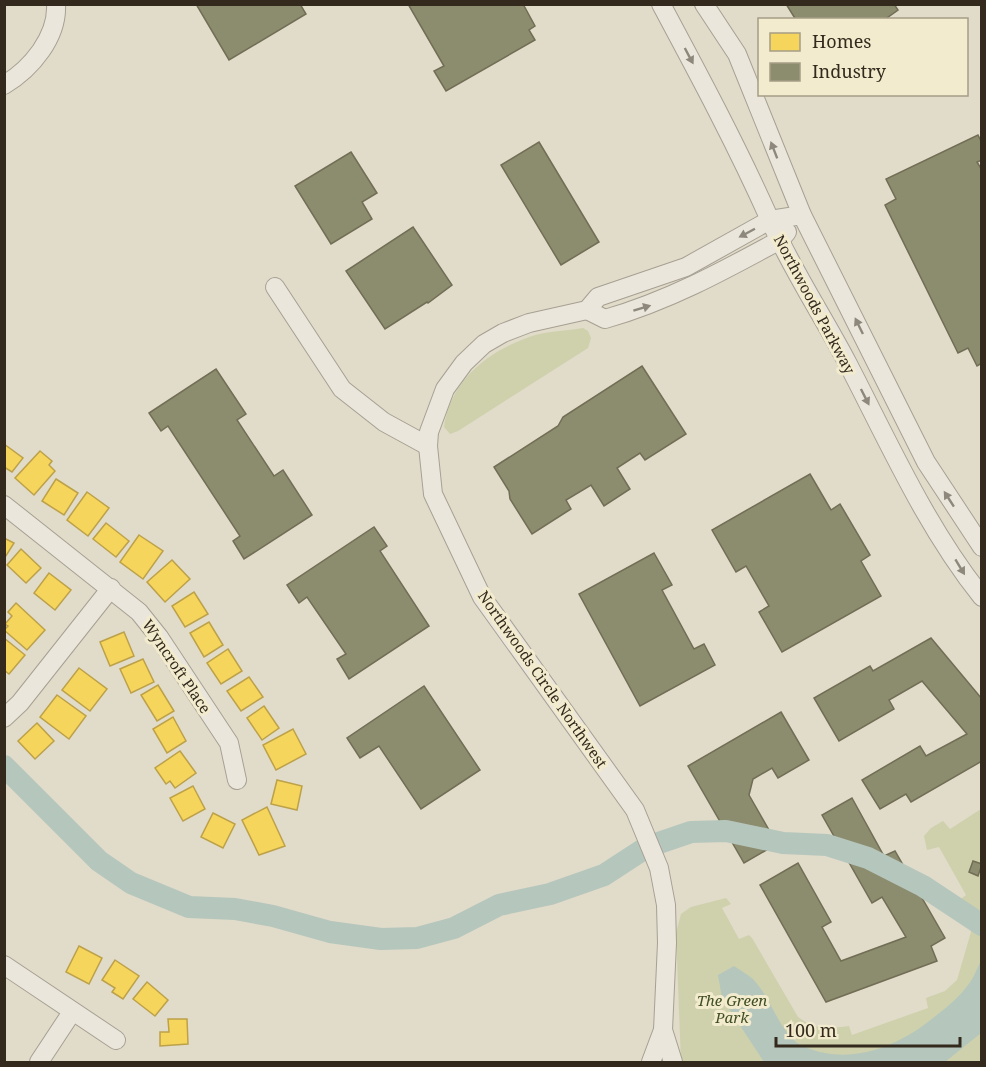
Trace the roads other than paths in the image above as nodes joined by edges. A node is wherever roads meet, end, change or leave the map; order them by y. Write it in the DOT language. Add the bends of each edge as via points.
graph roads {
  1 [pos="56,4"];
  2 [pos="661,4"];
  3 [pos="704,4"];
  4 [pos="4,85"];
  5 [pos="802,214"];
  6 [pos="770,220"];
  7 [pos="780,240"];
  8 [pos="275,287"];
  9 [pos="587,310"];
  10 [pos="428,446"];
  11 [pos="4,505"];
  12 [pos="981,547"];
  13 [pos="111,588"];
  14 [pos="981,597"];
  15 [pos="4,718"];
  16 [pos="237,780"];
  17 [pos="4,965"];
  18 [pos="72,1012"];
  19 [pos="663,1030"];
  20 [pos="116,1040"];
  21 [pos="39,1062"];
  22 [pos="651,1062"];
  23 [pos="673,1062"];
  1 -- 4 [label="street" via="57,14 42,50 21,75"];
  2 -- 6 [label="street, Northwoods Parkway, one-way" via="711,96"];
  5 -- 3 [label="street, Northwoods Parkway, one-way" via="737,54"];
  5 -- 6 [label="street, Northwoods Circle Northwest"];
  5 -- 7 [label="street, Northwoods Circle Northwest"];
  12 -- 5 [label="street, Northwoods Parkway, one-way" via="926,462"];
  6 -- 7 [label="street, Northwoods Parkway"];
  6 -- 9 [label="street, Northwoods Circle Northwest, one-way" via="686,267 598,297"];
  9 -- 7 [label="street, Northwoods Circle Northwest, one-way" via="605,319 648,306"];
  7 -- 14 [label="street, Northwoods Parkway, one-way" via="904,476"];
  8 -- 10 [label="street" via="342,389 384,422"];
  9 -- 10 [label="street, Northwoods Circle Northwest" via="529,323 484,344 445,389 429,432"];
  10 -- 19 [label="street, Northwoods Circle Northwest" via="433,494 482,597 635,810 659,868 667,924"];
  11 -- 13 [label="street, Wyncroft Place"];
  13 -- 15 [label="street"];
  13 -- 16 [label="street, Wyncroft Place" via="139,612 159,637 229,743"];
  17 -- 18 [label="street"];
  18 -- 20 [label="street"];
  18 -- 21 [label="street"];
  19 -- 22 [label="street, Northwoods Circle Northwest"];
  19 -- 23 [label="street, Northwoods Circle Northwest"];
}
